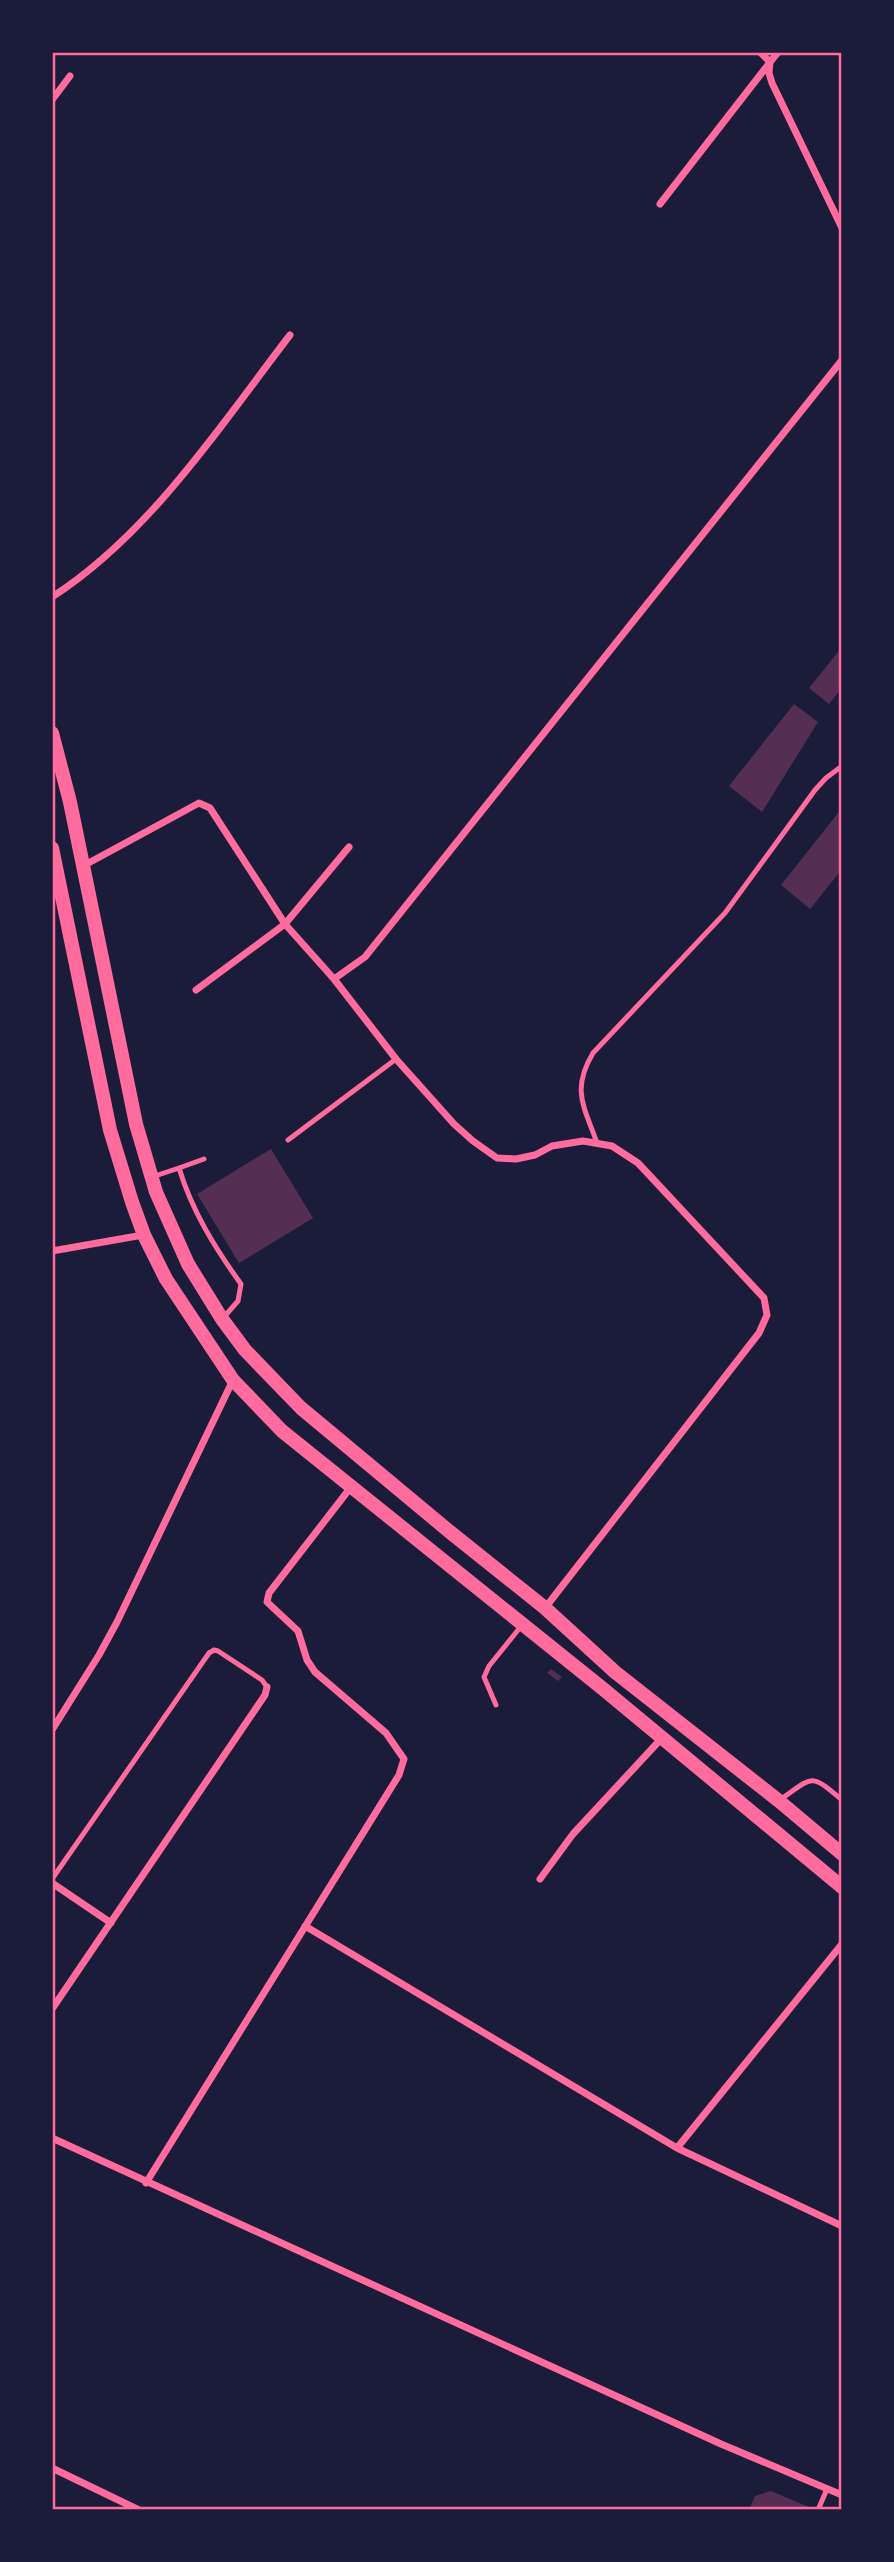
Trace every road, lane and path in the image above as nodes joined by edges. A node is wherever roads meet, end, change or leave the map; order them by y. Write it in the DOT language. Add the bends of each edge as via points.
graph roads {
  1 [pos="760,52"];
  2 [pos="778,52"];
  3 [pos="770,62"];
  4 [pos="70,76"];
  5 [pos="52,100"];
  6 [pos="660,204"];
  7 [pos="842,228"];
  8 [pos="290,335"];
  9 [pos="842,360"];
  10 [pos="52,597"];
  11 [pos="52,733"];
  12 [pos="842,766"];
  13 [pos="349,847"];
  14 [pos="53,856"];
  15 [pos="83,866"];
  16 [pos="285,924"];
  17 [pos="334,979"];
  18 [pos="196,990"];
  19 [pos="396,1059"];
  20 [pos="288,1140"];
  21 [pos="597,1143"];
  22 [pos="204,1159"];
  23 [pos="179,1168"];
  24 [pos="152,1177"];
  25 [pos="144,1235"];
  26 [pos="52,1251"];
  27 [pos="222,1319"];
  28 [pos="233,1380"];
  29 [pos="351,1487"];
  30 [pos="545,1608"];
  31 [pos="522,1625"];
  32 [pos="267,1687"];
  33 [pos="496,1705"];
  34 [pos="52,1730"];
  35 [pos="661,1739"];
  36 [pos="842,1800"];
  37 [pos="779,1801"];
  38 [pos="842,1854"];
  39 [pos="540,1879"];
  40 [pos="52,1881"];
  41 [pos="842,1887"];
  42 [pos="111,1923"];
  43 [pos="305,1926"];
  44 [pos="842,1944"];
  45 [pos="52,2009"];
  46 [pos="52,2138"];
  47 [pos="677,2148"];
  48 [pos="146,2183"];
  49 [pos="842,2226"];
  50 [pos="52,2468"];
  51 [pos="827,2488"];
  52 [pos="842,2495"];
  53 [pos="139,2510"];
  54 [pos="818,2510"];
  1 -- 3 [label="street"];
  2 -- 3 [label="street"];
  3 -- 6 [label="street"];
  3 -- 7 [label="street" via="772,83"];
  4 -- 5 [label="street"];
  8 -- 10 [label="street" via="156,506 111,552"];
  9 -- 17 [label="street" via="365,957"];
  11 -- 15 [label="main road"];
  12 -- 21 [label="lane" via="825,778 724,913 593,1053 580,1086"];
  13 -- 16 [label="street"];
  14 -- 25 [label="main road" via="110,1130"];
  15 -- 16 [label="street" via="199,803 206,804"];
  15 -- 24 [label="main road" via="136,1124"];
  16 -- 17 [label="street"];
  16 -- 18 [label="street"];
  17 -- 19 [label="street"];
  19 -- 20 [label="lane"];
  19 -- 21 [label="street" via="454,1124 497,1158 516,1159 583,1141"];
  21 -- 30 [label="street" via="612,1146 638,1163 764,1298 767,1315 759,1333"];
  22 -- 23 [label="lane"];
  23 -- 24 [label="lane"];
  23 -- 27 [label="lane" via="206,1231 240,1284 238,1301"];
  24 -- 27 [label="main road" via="188,1264"];
  25 -- 26 [label="street"];
  25 -- 28 [label="main road" via="166,1279"];
  27 -- 30 [label="main road" via="301,1408"];
  28 -- 29 [label="main road" via="282,1431"];
  28 -- 34 [label="street" via="117,1622"];
  29 -- 31 [label="main road"];
  29 -- 43 [label="street" via="269,1593 267,1602 298,1631 315,1672 386,1733 404,1759 399,1775"];
  30 -- 37 [label="main road" via="615,1672"];
  31 -- 33 [label="lane" via="484,1677"];
  31 -- 35 [label="main road"];
  32 -- 40 [label="lane" via="218,1651 209,1653"];
  32 -- 42 [label="street"];
  35 -- 39 [label="street" via="573,1834"];
  35 -- 41 [label="main road"];
  36 -- 37 [label="lane" via="816,1779"];
  37 -- 38 [label="main road"];
  40 -- 42 [label="street"];
  42 -- 45 [label="street"];
  43 -- 47 [label="street"];
  43 -- 48 [label="street"];
  44 -- 47 [label="street"];
  46 -- 48 [label="street"];
  47 -- 49 [label="street"];
  48 -- 51 [label="street"];
  50 -- 53 [label="street"];
  51 -- 52 [label="street"];
  51 -- 54 [label="lane"];
}
